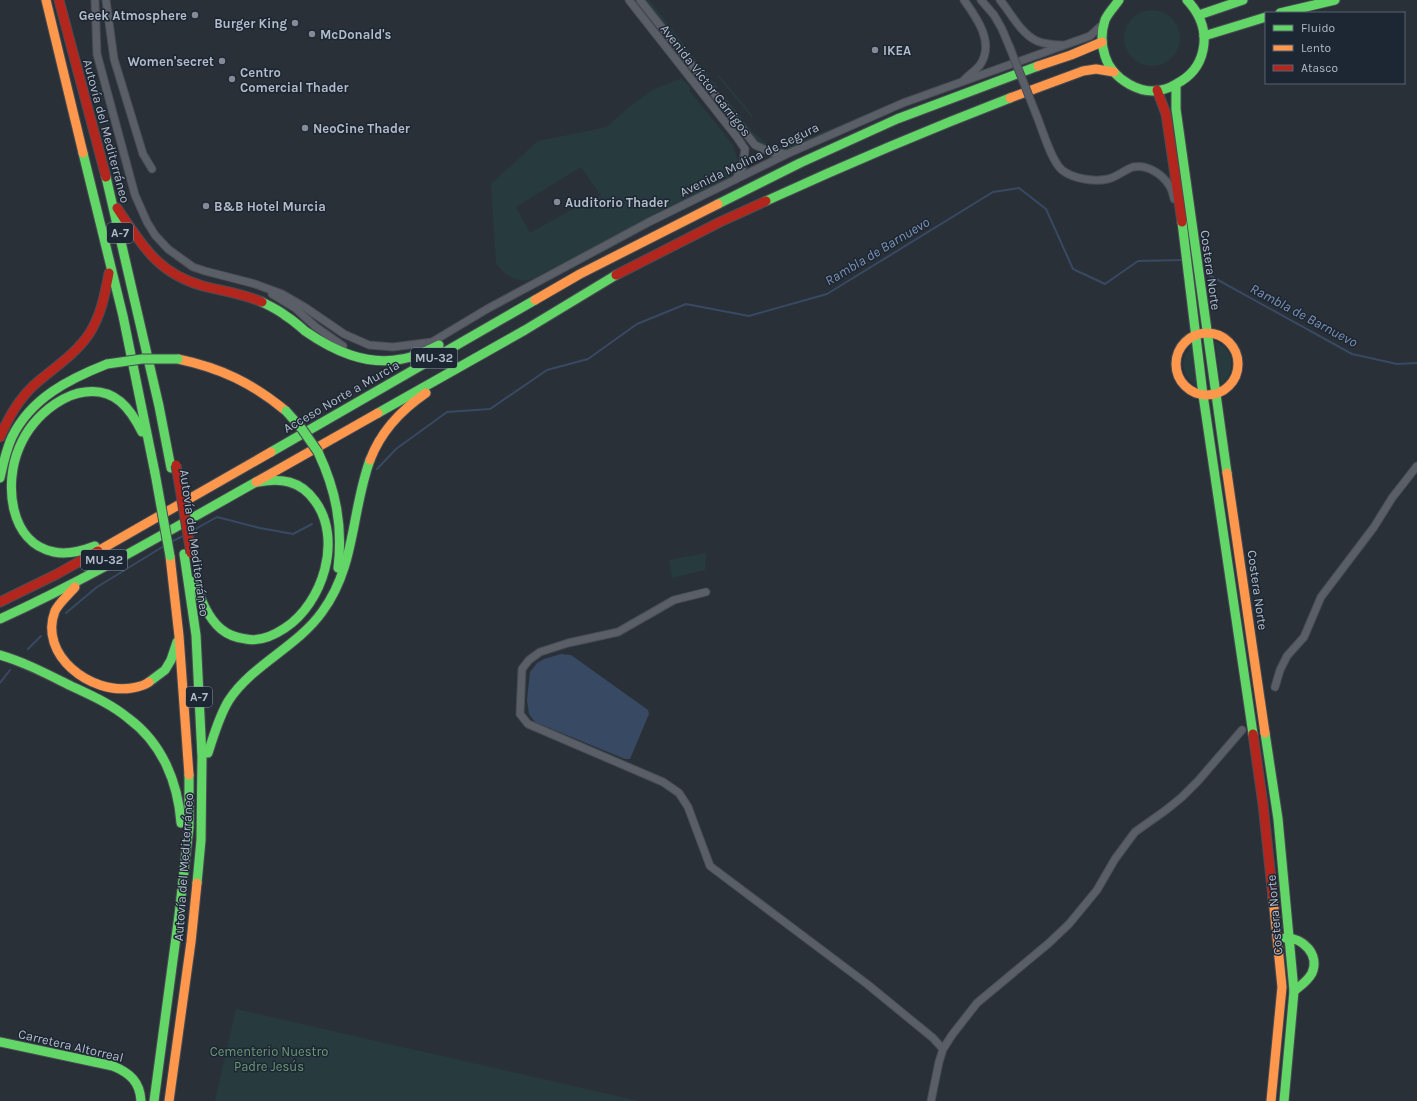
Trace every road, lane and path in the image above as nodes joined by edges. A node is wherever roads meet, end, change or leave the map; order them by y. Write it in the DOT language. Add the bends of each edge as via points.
graph roads {
  1 [pos="46,0"];
  2 [pos="59,0"];
  3 [pos="95,0"];
  4 [pos="106,0"];
  5 [pos="629,0"];
  6 [pos="640,0"];
  7 [pos="964,0"];
  8 [pos="982,0"];
  9 [pos="1000,0"];
  10 [pos="1119,0"];
  11 [pos="1243,0"];
  12 [pos="1335,0"];
  13 [pos="1192,1"];
  14 [pos="1284,12"];
  15 [pos="1199,15"];
  16 [pos="1265,17"];
  17 [pos="1104,24"];
  18 [pos="1204,36"];
  19 [pos="1102,42"];
  20 [pos="1064,46"];
  21 [pos="1114,72"];
  22 [pos="961,82"];
  23 [pos="1176,85"];
  24 [pos="1157,90"];
  25 [pos="786,154"];
  26 [pos="152,169"];
  27 [pos="736,179"];
  28 [pos="110,192"];
  29 [pos="718,204"];
  30 [pos="117,208"];
  31 [pos="1182,225"];
  32 [pos="110,269"];
  33 [pos="580,274"];
  34 [pos="616,275"];
  35 [pos="255,284"];
  36 [pos="525,330"];
  37 [pos="1207,333"];
  38 [pos="1196,335"];
  39 [pos="369,361"];
  40 [pos="1215,394"];
  41 [pos="1204,395"];
  42 [pos="0,437"];
  43 [pos="150,446"];
  44 [pos="1417,466"];
  45 [pos="174,467"];
  46 [pos="0,478"];
  47 [pos="254,482"];
  48 [pos="154,518"];
  49 [pos="187,554"];
  50 [pos="94,573"];
  51 [pos="193,577"];
  52 [pos="706,592"];
  53 [pos="0,602"];
  54 [pos="0,613"];
  55 [pos="0,619"];
  56 [pos="308,628"];
  57 [pos="179,636"];
  58 [pos="0,655"];
  59 [pos="1275,687"];
  60 [pos="1242,730"];
  61 [pos="208,753"];
  62 [pos="201,840"];
  63 [pos="179,915"];
  64 [pos="1290,937"];
  65 [pos="1278,940"];
  66 [pos="185,986"];
  67 [pos="1294,991"];
  68 [pos="0,1042"];
  69 [pos="943,1049"];
  70 [pos="141,1101"];
  71 [pos="154,1101"];
  72 [pos="169,1101"];
  73 [pos="175,1101"];
  74 [pos="931,1101"];
  75 [pos="1271,1101"];
  76 [pos="1284,1101"];
  1 -- 32 [label="main road, Autovía del Mediterráneo / A-7"];
  2 -- 28 [label="main road, Autovía del Mediterráneo / A-7"];
  3 -- 35 [label="street" via="97,54 135,195 147,222 168,249 193,267"];
  4 -- 26 [label="street" via="114,59 143,154"];
  5 -- 27 [label="street, Avenida Víctor Garrigos" via="745,149 743,166"];
  6 -- 25 [label="street, Avenida Víctor Garrigos" via="755,145 770,152"];
  7 -- 22 [label="street" via="982,30 986,53 979,66"];
  8 -- 31 [label="street, bridge" via="1002,28 1054,160 1062,170 1073,176 1098,181 1134,167 1153,170 1170,186"];
  9 -- 20 [label="street" via="1024,31 1036,41"];
  10 -- 17 [label="main road" via="1108,13"];
  11 -- 15 [label="main road"];
  12 -- 14 [label="main road"];
  13 -- 15 [label="main road"];
  15 -- 18 [label="main road"];
  16 -- 18 [label="main road"];
  17 -- 19 [label="main road"];
  17 -- 20 [label="street, Avenida Molina de Segura" via="1090,36"];
  18 -- 23 [label="main road" via="1202,55 1196,67"];
  19 -- 21 [label="main road" via="1105,58"];
  19 -- 29 [label="main road, Avenida Molina de Segura" via="897,119"];
  20 -- 22 [label="street, Avenida Molina de Segura"];
  21 -- 24 [label="main road" via="1133,86"];
  21 -- 34 [label="main road" via="1096,69 1082,71 927,130 720,222"];
  22 -- 25 [label="street, Avenida Molina de Segura" via="903,103"];
  23 -- 24 [label="main road"];
  23 -- 37 [label="main road, Costera Norte" via="1176,109"];
  24 -- 31 [label="main road, Costera Norte" via="1166,114"];
  25 -- 27 [label="street, Avenida Molina de Segura"];
  27 -- 35 [label="street, Avenida Molina de Segura" via="649,222 487,309 432,342 393,347 369,345 344,334 282,294"];
  28 -- 30 [label="main road"];
  28 -- 45 [label="main road, Autovía del Mediterráneo / A-7"];
  29 -- 33 [label="main road, Acceso Norte a Murcia / MU-32"];
  30 -- 39 [label="main road" via="141,245 158,263 178,277 250,298 279,310 328,345"];
  30 -- 45 [label="main road" via="160,383"];
  31 -- 38 [label="main road, Costera Norte"];
  32 -- 42 [label="main road" via="102,310 88,335 22,398"];
  32 -- 43 [label="main road, Autovía del Mediterráneo / A-7" via="123,316"];
  33 -- 39 [label="main road" via="519,300 426,353 402,361"];
  33 -- 48 [label="main road, Acceso Norte a Murcia / MU-32"];
  34 -- 36 [label="main road"];
  34 -- 54 [label="main road, Acceso Norte a Murcia / MU-32" via="100,562 36,597"];
  35 -- 39 [label="street" via="295,308 340,345"];
  36 -- 47 [label="main road"];
  36 -- 56 [label="main road" via="424,394 386,430 367,467 344,571 331,600"];
  37 -- 38 [label="main road"];
  37 -- 40 [label="main road, Costera Norte"];
  37 -- 40 [label="main road" via="1227,340 1238,360 1233,381"];
  38 -- 41 [label="main road, Costera Norte"];
  38 -- 41 [label="main road" via="1180,348 1176,368 1185,386"];
  40 -- 41 [label="main road"];
  40 -- 64 [label="main road, Costera Norte" via="1278,819"];
  41 -- 65 [label="main road, Costera Norte" via="1263,804"];
  43 -- 48 [label="main road" via="133,415 123,403 111,395 88,391 70,395 43,413 28,429 16,457 11,480 17,518 24,534 44,550 73,553 85,550 138,523"];
  43 -- 57 [label="main road, Autovía del Mediterráneo / A-7, bridge" via="170,556"];
  44 -- 59 [label="street" via="1321,597 1304,637 1287,656"];
  45 -- 49 [label="main road, Autovía del Mediterráneo / A-7"];
  46 -- 56 [label="main road, bridge" via="9,442 32,407 67,381 92,369 107,364 158,358 205,364 236,376 264,393 286,411 302,429 318,452 334,491 341,541 338,567 334,583 321,610"];
  47 -- 50 [label="main road"];
  47 -- 51 [label="main road" via="281,480 294,484 316,500 327,529 328,546 326,565 315,596 293,623 281,632 269,638 245,640 219,627 208,614"];
  48 -- 53 [label="main road, Acceso Norte a Murcia / MU-32" via="58,574"];
  49 -- 51 [label="main road"];
  49 -- 62 [label="main road, Autovía del Mediterráneo / A-7" via="196,635 202,757"];
  50 -- 55 [label="main road"];
  50 -- 57 [label="main road" via="66,595 51,619 51,634 56,650 62,660 76,673 97,685 109,688 126,689 145,685 164,671"];
  51 -- 61 [label="main road" via="204,662"];
  52 -- 69 [label="street" via="674,600 618,632 540,652 522,669 520,714 528,724 662,782 679,793 688,806 710,866 866,984"];
  56 -- 61 [label="main road" via="254,672 233,693 221,713"];
  57 -- 63 [label="main road, Autovía del Mediterráneo / A-7" via="190,775 189,827"];
  58 -- 63 [label="main road" via="47,674 116,709 142,729 159,750 172,776 179,802"];
  60 -- 69 [label="street" via="1182,797 1135,832 1097,890 1069,924 977,1003"];
  61 -- 62 [label="main road" via="205,826"];
  62 -- 66 [label="main road, Autovía del Mediterráneo / A-7"];
  63 -- 71 [label="main road, Autovía del Mediterráneo / A-7"];
  64 -- 65 [label="main road"];
  64 -- 67 [label="main road, Costera Norte"];
  64 -- 67 [label="main road" via="1304,943 1310,950 1313,961 1310,976"];
  65 -- 75 [label="main road, Costera Norte" via="1282,987"];
  66 -- 72 [label="main road, Autovía del Mediterráneo / A-7"];
  66 -- 73 [label="main road" via="185,1024"];
  67 -- 76 [label="main road, Costera Norte"];
  68 -- 70 [label="main road, Carretera Altorreal" via="121,1069 128,1072 137,1082"];
  69 -- 74 [label="street"];
}
